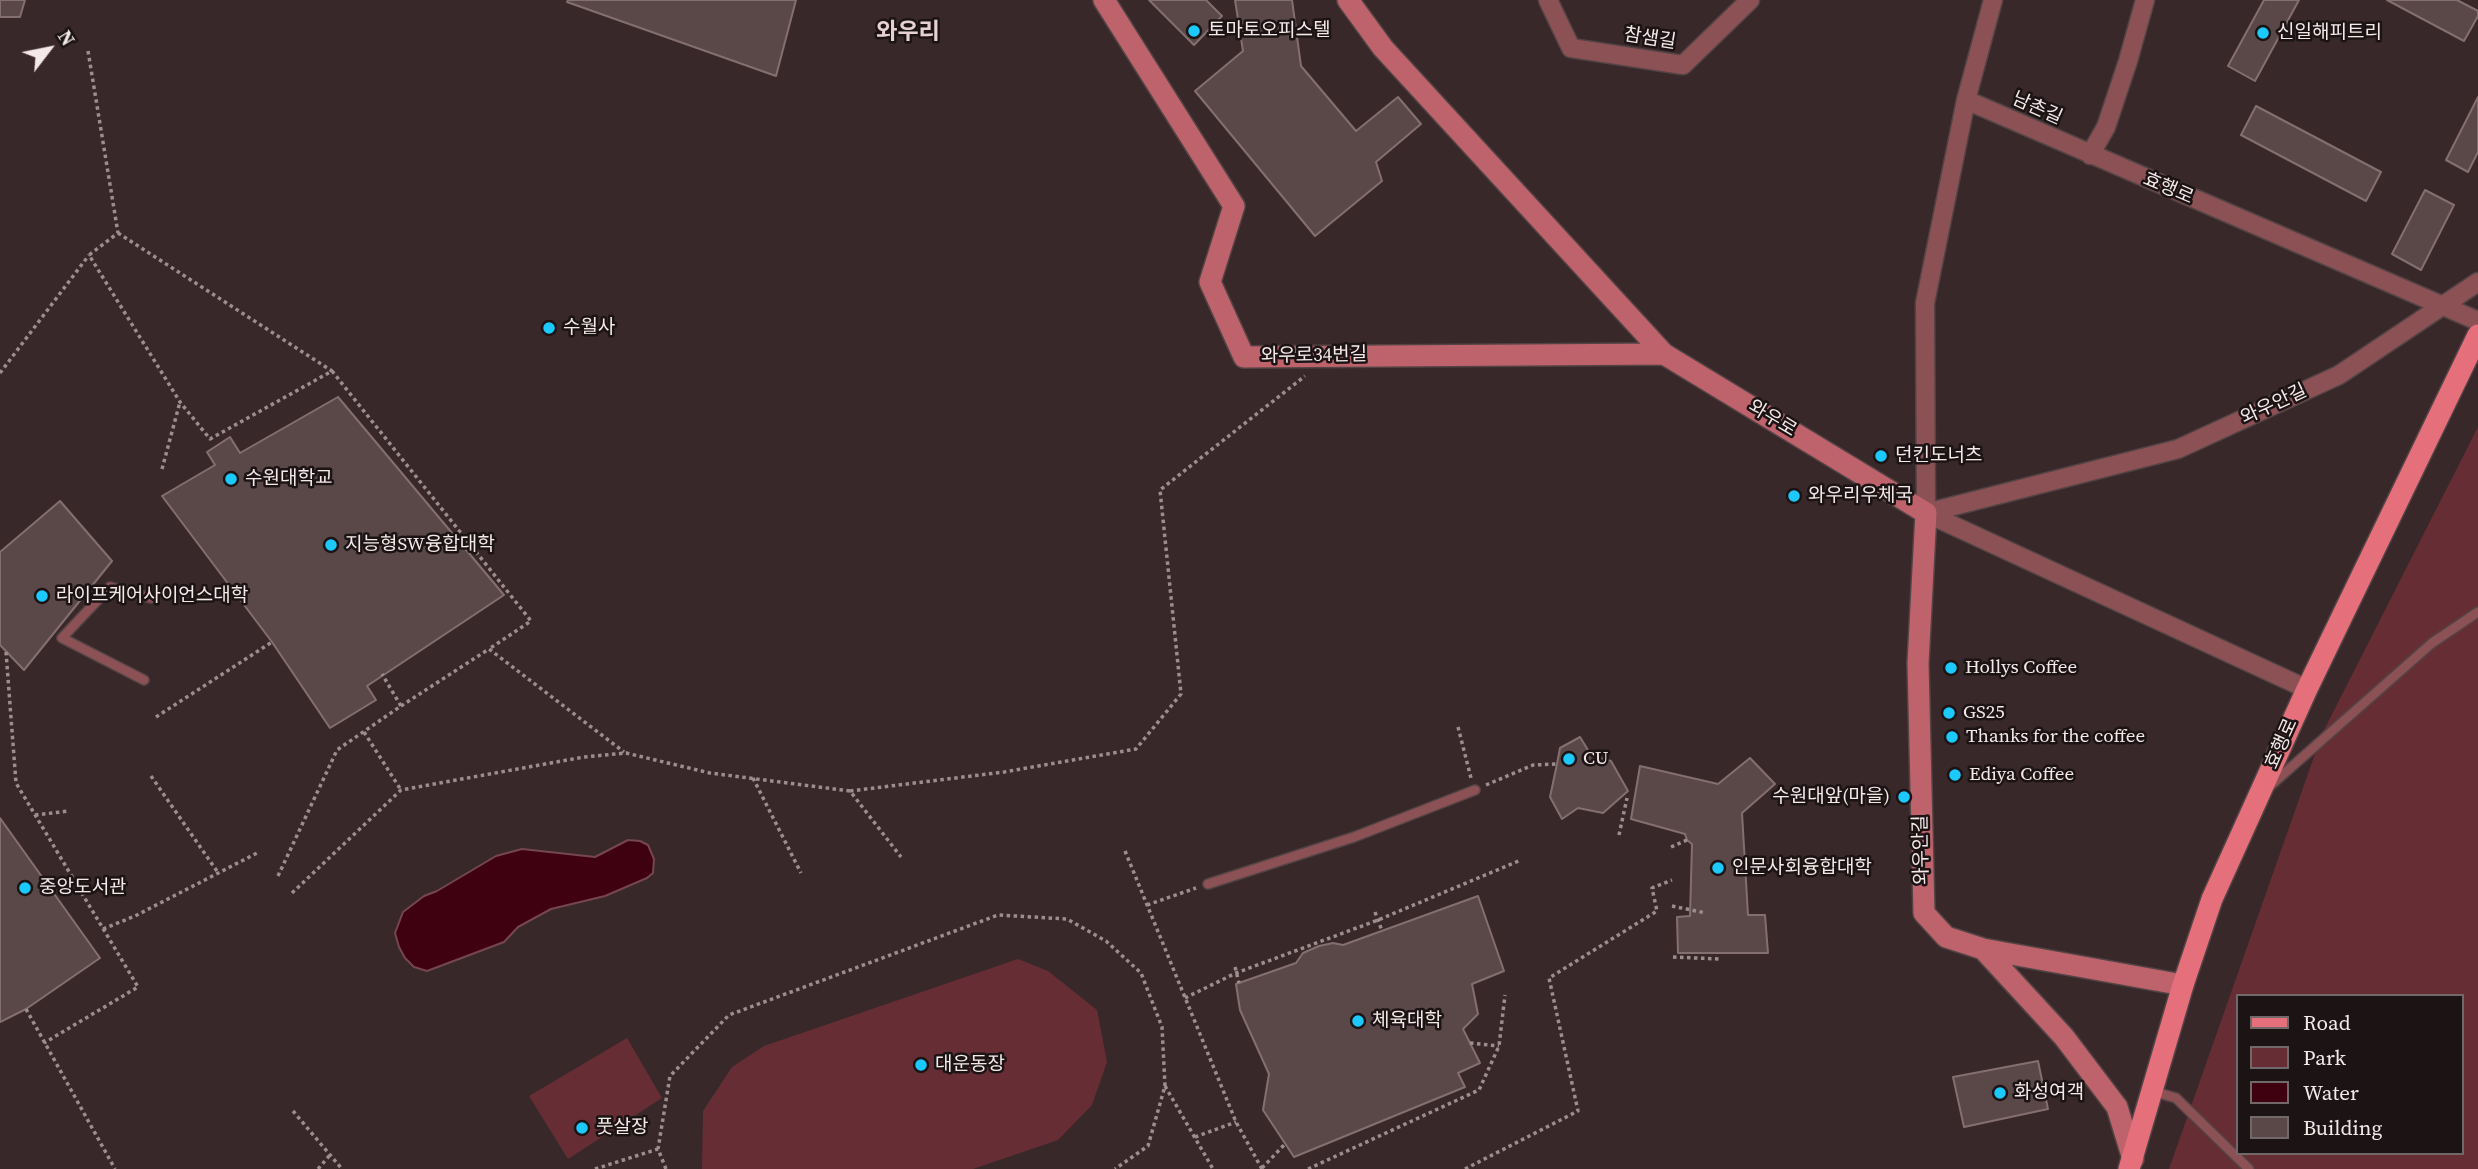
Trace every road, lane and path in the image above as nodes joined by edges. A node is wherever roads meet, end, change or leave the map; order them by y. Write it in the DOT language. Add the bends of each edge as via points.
graph roads {
  1 [pos="1104,0"];
  2 [pos="1348,0"];
  3 [pos="1548,0"];
  4 [pos="1751,0"];
  5 [pos="1993,0"];
  6 [pos="2145,0"];
  7 [pos="89,51"];
  8 [pos="1966,100"];
  9 [pos="2090,155"];
  10 [pos="118,233"];
  11 [pos="89,255"];
  12 [pos="2478,282"];
  13 [pos="2442,306"];
  14 [pos="2478,321"];
  15 [pos="2478,335"];
  16 [pos="1664,354"];
  17 [pos="1331,356"];
  18 [pos="332,371"];
  19 [pos="0,373"];
  20 [pos="180,402"];
  21 [pos="162,469"];
  22 [pos="1926,513"];
  23 [pos="151,598"];
  24 [pos="2478,612"];
  25 [pos="272,642"];
  26 [pos="489,649"];
  27 [pos="6,652"];
  28 [pos="382,674"];
  29 [pos="144,680"];
  30 [pos="2307,689"];
  31 [pos="401,706"];
  32 [pos="156,717"];
  33 [pos="1458,727"];
  34 [pos="364,732"];
  35 [pos="626,753"];
  36 [pos="1557,764"];
  37 [pos="152,776"];
  38 [pos="753,778"];
  39 [pos="401,790"];
  40 [pos="1475,790"];
  41 [pos="850,791"];
  42 [pos="2259,796"];
  43 [pos="1627,798"];
  44 [pos="69,811"];
  45 [pos="35,815"];
  46 [pos="1619,835"];
  47 [pos="1687,840"];
  48 [pos="1671,847"];
  49 [pos="259,852"];
  50 [pos="1125,852"];
  51 [pos="901,858"];
  52 [pos="1521,860"];
  53 [pos="801,873"];
  54 [pos="219,874"];
  55 [pos="278,876"];
  56 [pos="1672,880"];
  57 [pos="1208,884"];
  58 [pos="292,892"];
  59 [pos="1147,905"];
  60 [pos="1672,906"];
  61 [pos="1375,912"];
  62 [pos="1706,913"];
  63 [pos="1378,920"];
  64 [pos="103,929"];
  65 [pos="1382,931"];
  66 [pos="1983,949"];
  67 [pos="1673,957"];
  68 [pos="1719,959"];
  69 [pos="1236,970"];
  70 [pos="1239,983"];
  71 [pos="2183,985"];
  72 [pos="1505,995"];
  73 [pos="1185,998"];
  74 [pos="26,1009"];
  75 [pos="44,1043"];
  76 [pos="1470,1043"];
  77 [pos="1499,1046"];
  78 [pos="1165,1086"];
  79 [pos="2152,1091"];
  80 [pos="293,1111"];
  81 [pos="1236,1122"];
  82 [pos="1195,1137"];
  83 [pos="1285,1144"];
  84 [pos="659,1149"];
  85 [pos="330,1155"];
  86 [pos="2131,1164"];
  87 [pos="115,1169"];
  88 [pos="318,1169"];
  89 [pos="342,1169"];
  90 [pos="595,1169"];
  91 [pos="666,1169"];
  92 [pos="1115,1169"];
  93 [pos="1213,1169"];
  94 [pos="1262,1169"];
  95 [pos="1308,1169"];
  96 [pos="1465,1169"];
  97 [pos="2249,1169"];
  1 -- 17 [label="street, 와우로34번길" via="1234,206 1210,282 1244,357"];
  2 -- 16 [label="street, 와우로" via="1383,48"];
  3 -- 4 [label="street, 참샘길" via="1571,48 1683,65"];
  5 -- 8 [label="street, 와우안길"];
  6 -- 9 [label="street" via="2106,127"];
  7 -- 10 [label="path"];
  8 -- 9 [label="street, 남촌길"];
  8 -- 22 [label="street, 와우안길" via="1925,303"];
  9 -- 13 [label="street, 효행로"];
  10 -- 11 [label="path"];
  10 -- 18 [label="path"];
  11 -- 19 [label="path"];
  11 -- 20 [label="path"];
  12 -- 13 [label="street, 와우안길"];
  13 -- 14 [label="street, 효행로"];
  13 -- 22 [label="street, 와우안길" via="2339,375 2178,449"];
  15 -- 30 [label="main road, 효행로"];
  16 -- 17 [label="street, 와우로34번길"];
  16 -- 22 [label="street, 와우로"];
  17 -- 41 [label="path" via="1160,490 1181,694 1136,749 1004,772"];
  18 -- 20 [label="path" via="210,439"];
  18 -- 26 [label="path" via="531,621"];
  20 -- 21 [label="path"];
  22 -- 30 [label="street, 와우로"];
  22 -- 66 [label="street, 와우안길" via="1918,663 1924,913 1946,937"];
  23 -- 29 [label="lane" via="110,587 62,638"];
  24 -- 42 [label="lane" via="2432,643"];
  25 -- 32 [label="path"];
  26 -- 31 [label="path"];
  26 -- 35 [label="path"];
  27 -- 45 [label="path" via="16,783"];
  28 -- 31 [label="path"];
  30 -- 42 [label="main road, 효행로"];
  31 -- 34 [label="path"];
  33 -- 40 [label="path"];
  34 -- 39 [label="path"];
  34 -- 55 [label="path" via="337,750"];
  35 -- 38 [label="path"];
  35 -- 39 [label="path"];
  36 -- 40 [label="path" via="1533,765"];
  37 -- 54 [label="path"];
  38 -- 41 [label="path"];
  38 -- 53 [label="path"];
  39 -- 58 [label="path"];
  40 -- 57 [label="lane" via="1354,837"];
  41 -- 51 [label="path"];
  42 -- 71 [label="main road, 효행로" via="2212,900"];
  43 -- 46 [label="path"];
  44 -- 45 [label="path"];
  45 -- 64 [label="path"];
  47 -- 48 [label="path"];
  49 -- 54 [label="path"];
  50 -- 59 [label="path"];
  52 -- 63 [label="path"];
  54 -- 64 [label="path"];
  56 -- 96 [label="path" via="1652,888 1657,912 1549,978 1578,1111"];
  57 -- 59 [label="path"];
  59 -- 73 [label="path"];
  60 -- 62 [label="path"];
  61 -- 63 [label="path"];
  63 -- 65 [label="path"];
  63 -- 69 [label="path"];
  64 -- 75 [label="path" via="138,987"];
  66 -- 71 [label="street, 와우안길"];
  66 -- 86 [label="street" via="2064,1037 2117,1107"];
  67 -- 68 [label="path"];
  69 -- 70 [label="path"];
  69 -- 73 [label="path"];
  71 -- 79 [label="main road, 효행로"];
  72 -- 77 [label="path"];
  73 -- 81 [label="path"];
  74 -- 75 [label="path"];
  75 -- 87 [label="path"];
  76 -- 77 [label="path"];
  77 -- 95 [label="path" via="1479,1090"];
  78 -- 82 [label="path"];
  78 -- 84 [label="path" via="1162,1027 1141,972 1106,941 1067,919 998,915 729,1016 670,1076"];
  78 -- 92 [label="path" via="1148,1146"];
  79 -- 86 [label="main road, 효행로"];
  79 -- 97 [label="lane" via="2176,1098"];
  80 -- 85 [label="path"];
  81 -- 82 [label="path"];
  81 -- 94 [label="path"];
  82 -- 93 [label="path"];
  83 -- 94 [label="path"];
  84 -- 90 [label="path"];
  84 -- 91 [label="path"];
  85 -- 88 [label="path"];
  85 -- 89 [label="path"];
}
